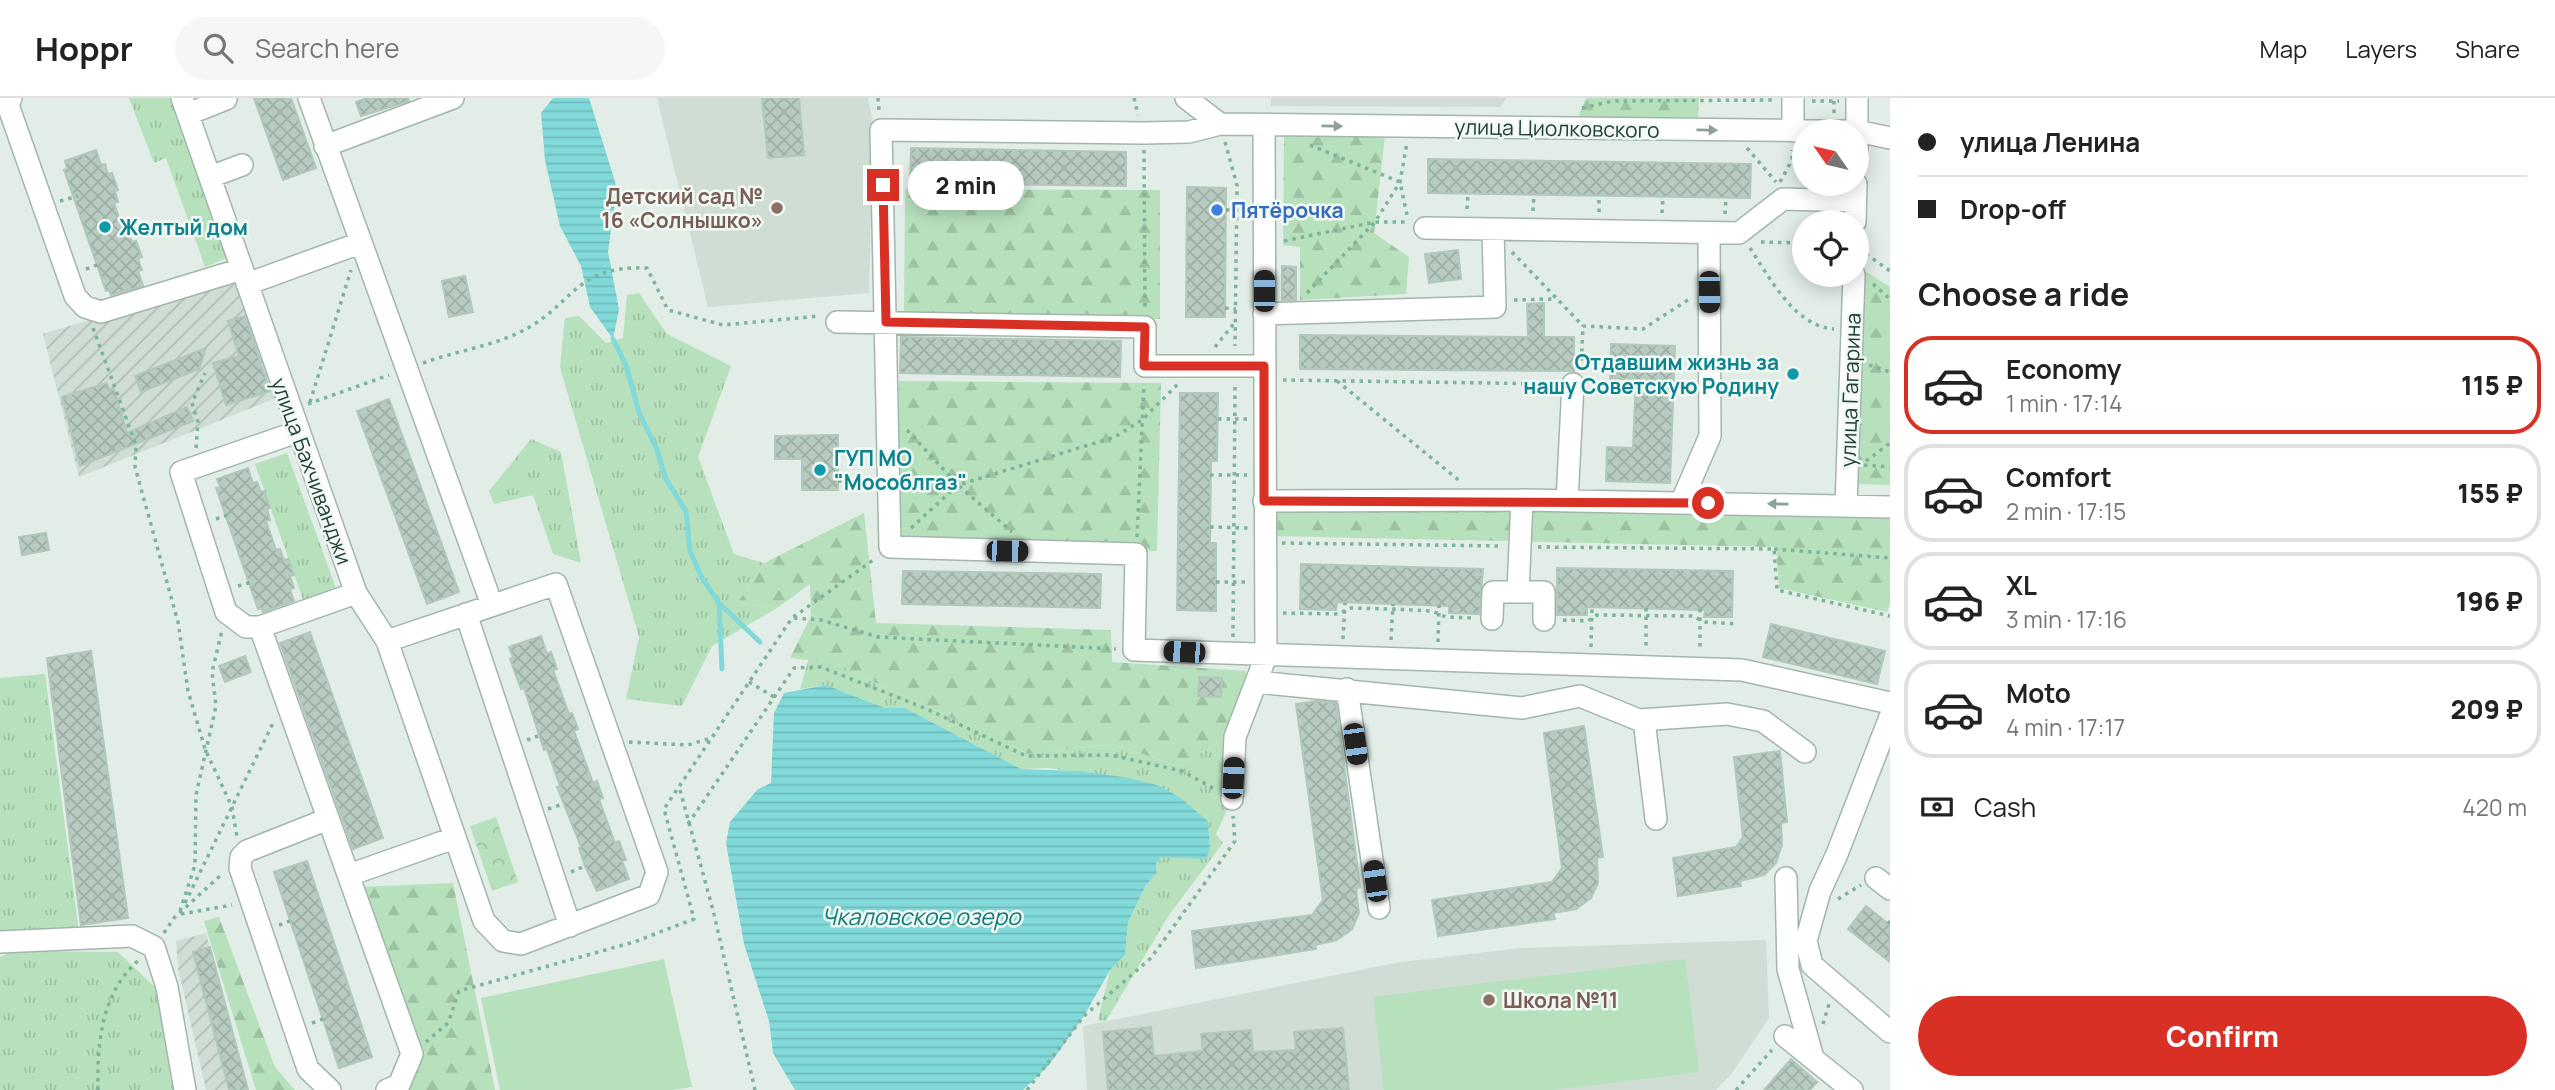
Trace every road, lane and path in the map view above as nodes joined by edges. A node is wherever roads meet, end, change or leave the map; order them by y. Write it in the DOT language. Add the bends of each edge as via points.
graph roads {
  1 [pos="10,98"];
  2 [pos="309,98"];
  3 [pos="453,98"];
  4 [pos="1134,98"];
  5 [pos="1185,98"];
  6 [pos="1793,98"];
  7 [pos="1857,98"];
  8 [pos="226,99"];
  9 [pos="185,106"];
  10 [pos="1793,119"];
  11 [pos="1857,119"];
  12 [pos="1220,124"];
  13 [pos="1264,125"];
  14 [pos="1409,127"];
  15 [pos="1792,131"];
  16 [pos="1143,133"];
  17 [pos="1869,134"];
  18 [pos="1890,138"];
  19 [pos="1301,141"];
  20 [pos="325,146"];
  21 [pos="242,165"];
  22 [pos="210,177"];
  23 [pos="1400,182"];
  24 [pos="1855,202"];
  25 [pos="1226,210"];
  26 [pos="1252,210"];
  27 [pos="1376,222"];
  28 [pos="1417,224"];
  29 [pos="1493,230"];
  30 [pos="1709,233"];
  31 [pos="1739,233"];
  32 [pos="359,243"];
  33 [pos="1264,245"];
  34 [pos="1869,256"];
  35 [pos="1890,271"];
  36 [pos="245,277"];
  37 [pos="1869,283"];
  38 [pos="1858,287"];
  39 [pos="1700,292"];
  40 [pos="1301,299"];
  41 [pos="1554,299"];
  42 [pos="1890,299"];
  43 [pos="85,307"];
  44 [pos="1494,307"];
  45 [pos="1225,308"];
  46 [pos="1236,309"];
  47 [pos="1264,314"];
  48 [pos="1236,321"];
  49 [pos="837,322"];
  50 [pos="886,322"];
  51 [pos="1583,326"];
  52 [pos="1145,327"];
  53 [pos="1835,329"];
  54 [pos="1144,366"];
  55 [pos="1196,366"];
  56 [pos="407,369"];
  57 [pos="205,373"];
  58 [pos="1264,373"];
  59 [pos="1336,381"];
  60 [pos="1573,384"];
  61 [pos="310,402"];
  62 [pos="888,410"];
  63 [pos="1218,419"];
  64 [pos="1253,419"];
  65 [pos="1142,420"];
  66 [pos="295,426"];
  67 [pos="1890,443"];
  68 [pos="195,467"];
  69 [pos="1890,467"];
  70 [pos="1210,475"];
  71 [pos="1254,475"];
  72 [pos="889,480"];
  73 [pos="838,481"];
  74 [pos="958,485"];
  75 [pos="1461,491"];
  76 [pos="1522,500"];
  77 [pos="1264,501"];
  78 [pos="1567,501"];
  79 [pos="1681,503"];
  80 [pos="1846,505"];
  81 [pos="1890,507"];
  82 [pos="1210,527"];
  83 [pos="1260,535"];
  84 [pos="890,547"];
  85 [pos="1520,547"];
  86 [pos="1774,549"];
  87 [pos="1034,551"];
  88 [pos="1136,554"];
  89 [pos="1890,558"];
  90 [pos="1216,582"];
  91 [pos="1254,582"];
  92 [pos="1518,592"];
  93 [pos="356,593"];
  94 [pos="1345,603"];
  95 [pos="492,605"];
  96 [pos="1438,605"];
  97 [pos="1392,607"];
  98 [pos="1592,607"];
  99 [pos="1646,608"];
  100 [pos="1700,610"];
  101 [pos="1345,611"];
  102 [pos="226,612"];
  103 [pos="1266,612"];
  104 [pos="466,614"];
  105 [pos="1438,614"];
  106 [pos="1646,615"];
  107 [pos="1890,616"];
  108 [pos="792,618"];
  109 [pos="1591,618"];
  110 [pos="1492,619"];
  111 [pos="1544,620"];
  112 [pos="1700,620"];
  113 [pos="1736,624"];
  114 [pos="260,627"];
  115 [pos="387,641"];
  116 [pos="1134,650"];
  117 [pos="1266,656"];
  118 [pos="1342,658"];
  119 [pos="1391,659"];
  120 [pos="1437,659"];
  121 [pos="1591,665"];
  122 [pos="1646,667"];
  123 [pos="1700,668"];
  124 [pos="749,682"];
  125 [pos="1256,682"];
  126 [pos="1347,689"];
  127 [pos="775,697"];
  128 [pos="285,698"];
  129 [pos="1890,703"];
  130 [pos="1890,717"];
  131 [pos="1644,720"];
  132 [pos="710,738"];
  133 [pos="613,746"];
  134 [pos="205,749"];
  135 [pos="1805,751"];
  136 [pos="1232,799"];
  137 [pos="232,807"];
  138 [pos="328,819"];
  139 [pos="1656,819"];
  140 [pos="688,824"];
  141 [pos="454,838"];
  142 [pos="241,857"];
  143 [pos="349,875"];
  144 [pos="1786,878"];
  145 [pos="1883,884"];
  146 [pos="251,901"];
  147 [pos="1379,908"];
  148 [pos="179,914"];
  149 [pos="1809,922"];
  150 [pos="570,926"];
  151 [pos="0,942"];
  152 [pos="154,947"];
  153 [pos="495,981"];
  154 [pos="1890,1032"];
  155 [pos="1785,1036"];
  156 [pos="412,1054"];
  157 [pos="1813,1058"];
  158 [pos="1846,1088"];
  159 [pos="98,1090"];
  160 [pos="185,1090"];
  161 [pos="330,1090"];
  162 [pos="387,1090"];
  163 [pos="755,1090"];
  164 [pos="1027,1090"];
  1 -- 43 [label="street" via="8,105 75,296"];
  2 -- 20 [label="street"];
  3 -- 20 [label="street"];
  4 -- 16 [label="path"];
  5 -- 12 [label="street"];
  6 -- 10 [label="street"];
  7 -- 11 [label="street"];
  8 -- 9 [label="street"];
  9 -- 22 [label="street, улица Бахчиванджи"];
  12 -- 13 [label="street, улица Циолковского"];
  12 -- 16 [label="street, улица Циолковского" via="1189,132"];
  13 -- 14 [label="street, улица Циолковского, one-way"];
  13 -- 33 [label="street"];
  14 -- 15 [label="street, улица Циолковского, one-way"];
  14 -- 23 [label="path"];
  16 -- 50 [label="street, улица Циолковского" via="881,130"];
  16 -- 52 [label="path"];
  17 -- 18 [label="street"];
  19 -- 23 [label="path"];
  20 -- 32 [label="street"];
  21 -- 22 [label="street"];
  22 -- 36 [label="street, улица Бахчиванджи"];
  23 -- 27 [label="path"];
  23 -- 28 [label="path"];
  24 -- 31 [label="street" via="1783,199"];
  25 -- 26 [label="path"];
  27 -- 28 [label="path"];
  27 -- 33 [label="path"];
  27 -- 40 [label="path"];
  28 -- 29 [label="street"];
  29 -- 30 [label="street"];
  29 -- 41 [label="path"];
  29 -- 44 [label="street"];
  30 -- 31 [label="street"];
  30 -- 79 [label="street" via="1710,436"];
  31 -- 53 [label="path" via="1791,308"];
  32 -- 36 [label="street"];
  32 -- 56 [label="street"];
  32 -- 61 [label="path"];
  33 -- 47 [label="street"];
  34 -- 35 [label="path"];
  36 -- 43 [label="street" via="101,312"];
  36 -- 66 [label="street, улица Бахчиванджи"];
  37 -- 42 [label="path"];
  38 -- 80 [label="street, улица Гагарина"];
  39 -- 51 [label="path" via="1643,329"];
  41 -- 44 [label="path" via="1518,299"];
  41 -- 51 [label="path"];
  43 -- 134 [label="path" via="136,445 135,467 178,622 188,691"];
  44 -- 47 [label="street"];
  45 -- 46 [label="path"];
  47 -- 58 [label="street"];
  48 -- 55 [label="path"];
  49 -- 50 [label="street"];
  49 -- 56 [label="path" via="816,316 723,325 668,310 647,268 621,267 588,278 556,309 514,335"];
  50 -- 52 [label="street"];
  50 -- 62 [label="street"];
  51 -- 60 [label="path" via="1581,376"];
  52 -- 54 [label="street"];
  54 -- 55 [label="street"];
  54 -- 65 [label="path"];
  55 -- 58 [label="street"];
  55 -- 65 [label="path"];
  56 -- 61 [label="path"];
  56 -- 95 [label="street"];
  57 -- 68 [label="path" via="192,403 198,422"];
  58 -- 59 [label="path"];
  58 -- 77 [label="street"];
  59 -- 60 [label="path"];
  59 -- 75 [label="path" via="1461,480"];
  60 -- 78 [label="street"];
  61 -- 66 [label="path"];
  62 -- 72 [label="street"];
  62 -- 74 [label="path"];
  63 -- 64 [label="path"];
  65 -- 74 [label="path" via="1115,437"];
  65 -- 88 [label="path"];
  66 -- 68 [label="street"];
  66 -- 93 [label="street, улица Бахчиванджи"];
  67 -- 69 [label="path" via="1862,464"];
  68 -- 102 [label="street" via="181,472"];
  70 -- 71 [label="path"];
  72 -- 73 [label="path"];
  72 -- 84 [label="street"];
  74 -- 84 [label="path"];
  74 -- 87 [label="path"];
  76 -- 77 [label="street"];
  76 -- 78 [label="street"];
  76 -- 85 [label="street"];
  77 -- 83 [label="street"];
  78 -- 79 [label="street"];
  80 -- 79 [label="street, one-way"];
  80 -- 81 [label="street"];
  82 -- 83 [label="path"];
  83 -- 85 [label="path"];
  83 -- 103 [label="street"];
  84 -- 87 [label="street"];
  84 -- 108 [label="path"];
  85 -- 86 [label="path"];
  85 -- 92 [label="street"];
  86 -- 89 [label="path"];
  86 -- 107 [label="path" via="1777,590"];
  87 -- 88 [label="street"];
  88 -- 116 [label="street"];
  90 -- 91 [label="path"];
  92 -- 110 [label="street" via="1493,592"];
  92 -- 111 [label="street" via="1544,592"];
  93 -- 114 [label="street"];
  93 -- 115 [label="street, улица Бахчиванджи"];
  94 -- 101 [label="path"];
  95 -- 104 [label="street"];
  95 -- 133 [label="street, улица Бахчиванджи" via="556,584"];
  96 -- 105 [label="path"];
  97 -- 101 [label="path"];
  97 -- 105 [label="path"];
  97 -- 119 [label="path"];
  98 -- 109 [label="path"];
  99 -- 106 [label="path"];
  100 -- 112 [label="path"];
  101 -- 103 [label="path"];
  101 -- 118 [label="path"];
  102 -- 114 [label="street" via="246,627"];
  102 -- 134 [label="path" via="212,672 216,706"];
  103 -- 117 [label="street"];
  104 -- 115 [label="street"];
  104 -- 150 [label="street"];
  105 -- 110 [label="path"];
  105 -- 120 [label="path"];
  106 -- 109 [label="path"];
  106 -- 112 [label="path"];
  106 -- 122 [label="path"];
  108 -- 116 [label="path" via="821,620 878,637"];
  108 -- 124 [label="path"];
  109 -- 111 [label="path"];
  109 -- 121 [label="path"];
  112 -- 113 [label="path"];
  112 -- 123 [label="path"];
  114 -- 128 [label="street"];
  115 -- 141 [label="street, улица Бахчиванджи"];
  116 -- 117 [label="street"];
  117 -- 118 [label="street"];
  117 -- 125 [label="street"];
  118 -- 119 [label="street"];
  119 -- 120 [label="street"];
  120 -- 121 [label="street"];
  121 -- 122 [label="street"];
  122 -- 123 [label="street"];
  123 -- 129 [label="street" via="1742,670"];
  124 -- 127 [label="path"];
  124 -- 132 [label="path"];
  125 -- 126 [label="street"];
  125 -- 136 [label="street" via="1235,737"];
  126 -- 131 [label="street" via="1522,708 1580,696"];
  126 -- 147 [label="street"];
  127 -- 136 [label="path" via="794,668 821,667 927,709 1026,756 1111,755 1182,771"];
  127 -- 140 [label="path"];
  128 -- 137 [label="path"];
  128 -- 138 [label="street"];
  130 -- 149 [label="street"];
  131 -- 135 [label="street" via="1727,714 1751,718 1763,721"];
  131 -- 139 [label="street"];
  132 -- 133 [label="path" via="688,745 640,741"];
  132 -- 140 [label="path" via="680,790"];
  133 -- 150 [label="street, улица Бахчиванджи" via="657,872 649,895"];
  134 -- 137 [label="path"];
  134 -- 148 [label="path" via="196,795 195,865"];
  136 -- 164 [label="path" via="1235,841 1151,958 1084,1016"];
  137 -- 142 [label="path"];
  137 -- 148 [label="path"];
  138 -- 142 [label="street"];
  138 -- 143 [label="street"];
  140 -- 163 [label="path"];
  141 -- 143 [label="street"];
  141 -- 150 [label="street, улица Бахчиванджи" via="484,921 503,941 521,944"];
  142 -- 146 [label="street"];
  142 -- 148 [label="path"];
  143 -- 156 [label="street"];
  144 -- 157 [label="street" via="1788,969"];
  145 -- 149 [label="path" via="1849,891"];
  146 -- 148 [label="path"];
  146 -- 161 [label="street" via="308,1069"];
  148 -- 152 [label="path"];
  149 -- 154 [label="street" via="1806,941 1812,965"];
  151 -- 152 [label="street" via="132,936"];
  152 -- 159 [label="path" via="128,970 111,1000 97,1042"];
  152 -- 160 [label="street" via="167,987"];
  153 -- 156 [label="path" via="459,991 448,1023"];
  155 -- 157 [label="street"];
  156 -- 162 [label="street" via="399,1085"];
  157 -- 158 [label="street"];
}
